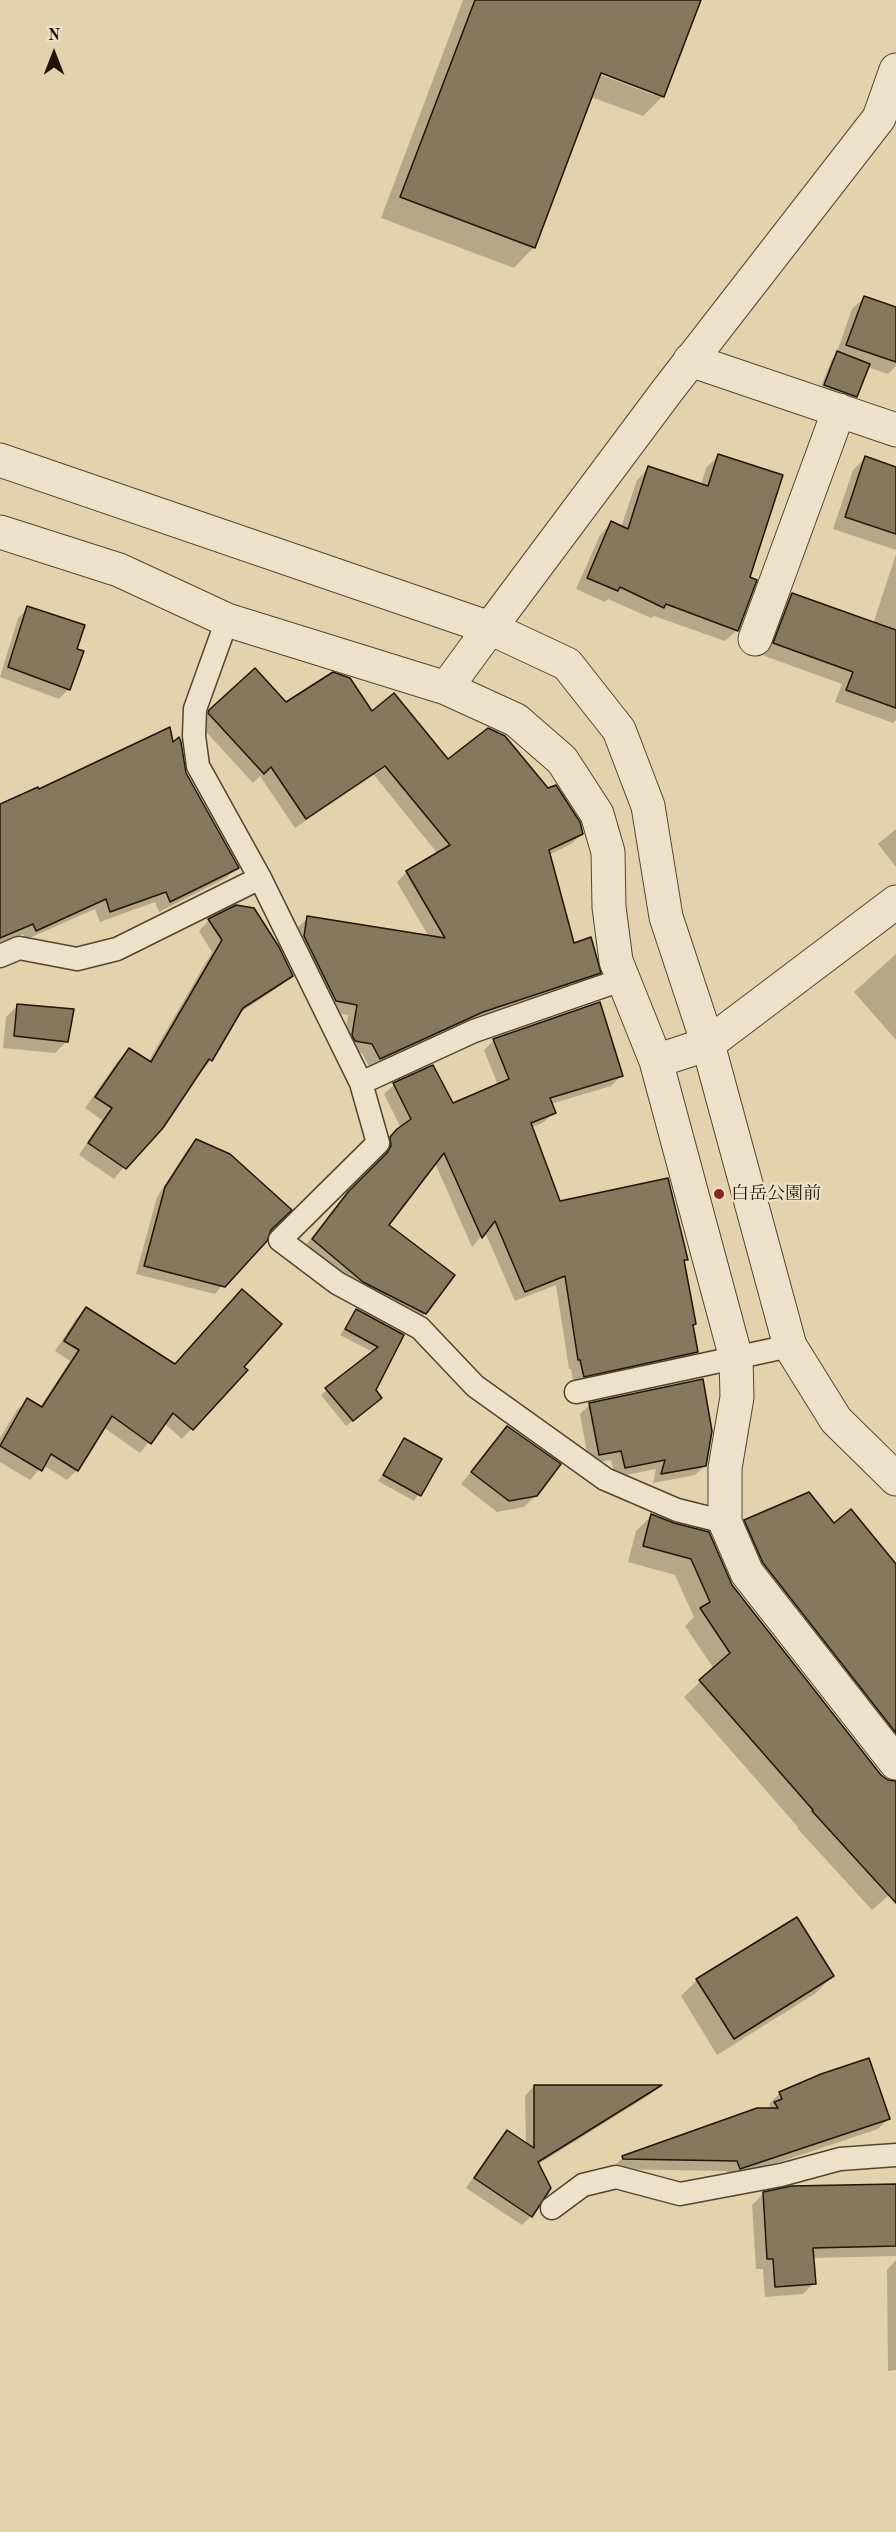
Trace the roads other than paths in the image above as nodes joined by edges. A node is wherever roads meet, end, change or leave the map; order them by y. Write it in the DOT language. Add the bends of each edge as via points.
graph roads {
  1 [pos="896,70"];
  2 [pos="690,360"];
  3 [pos="839,410"];
  4 [pos="896,430"];
  5 [pos="0,460"];
  6 [pos="0,532"];
  7 [pos="227,620"];
  8 [pos="490,628"];
  9 [pos="755,639"];
  10 [pos="446,688"];
  11 [pos="260,878"];
  12 [pos="892,911"];
  13 [pos="0,956"];
  14 [pos="624,979"];
  15 [pos="679,1053"];
  16 [pos="361,1083"];
  17 [pos="790,1346"];
  18 [pos="736,1358"];
  19 [pos="576,1392"];
  20 [pos="896,1479"];
  21 [pos="725,1522"];
  22 [pos="896,1763"];
  23 [pos="896,2155"];
  24 [pos="552,2208"];
  1 -- 2 [label="street" via="879,117"];
  2 -- 3 [label="street"];
  2 -- 8 [label="street"];
  3 -- 4 [label="street"];
  3 -- 9 [label="street"];
  5 -- 8 [label="street"];
  6 -- 7 [label="street" via="119,570"];
  7 -- 10 [label="street"];
  7 -- 11 [label="lane" via="195,709 194,736 198,766"];
  8 -- 10 [label="street"];
  8 -- 15 [label="street" via="567,664 619,730 648,806 666,917"];
  10 -- 14 [label="street" via="516,720 562,759 597,814 608,852 609,907 616,961"];
  11 -- 13 [label="lane" via="117,949 77,958 19,948"];
  11 -- 16 [label="lane"];
  12 -- 15 [label="street"];
  14 -- 15 [label="street"];
  14 -- 16 [label="lane" via="474,1031"];
  15 -- 17 [label="street"];
  15 -- 18 [label="street"];
  16 -- 21 [label="lane" via="378,1143 280,1240 337,1283 420,1328 475,1386 604,1479 677,1510"];
  17 -- 18 [label="lane"];
  17 -- 20 [label="street" via="836,1420"];
  18 -- 19 [label="lane"];
  18 -- 21 [label="street" via="737,1397 725,1468"];
  21 -- 22 [label="street" via="747,1574"];
  23 -- 24 [label="lane" via="840,2159 781,2175 680,2194 616,2177 583,2186"];
}
